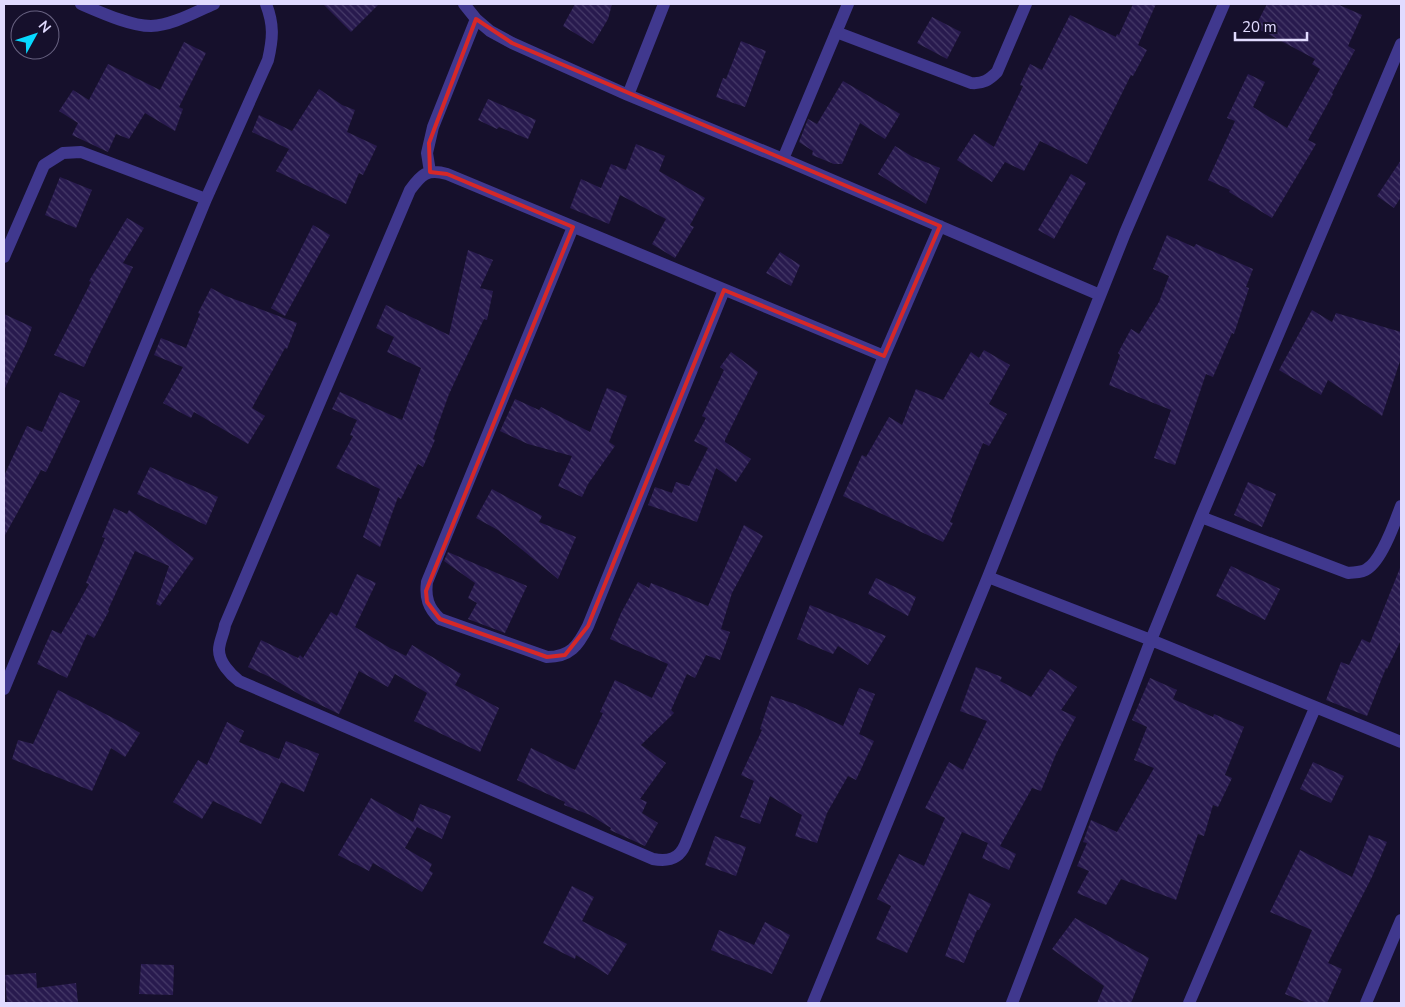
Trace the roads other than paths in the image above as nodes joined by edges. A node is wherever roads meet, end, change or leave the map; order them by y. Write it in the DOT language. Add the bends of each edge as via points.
graph roads {
  1 [pos="80,4"];
  2 [pos="214,4"];
  3 [pos="266,4"];
  4 [pos="464,4"];
  5 [pos="664,4"];
  6 [pos="848,4"];
  7 [pos="1026,4"];
  8 [pos="1224,4"];
  9 [pos="101,8"];
  10 [pos="476,19"];
  11 [pos="836,32"];
  12 [pos="1401,44"];
  13 [pos="628,95"];
  14 [pos="784,159"];
  15 [pos="430,172"];
  16 [pos="206,199"];
  17 [pos="940,226"];
  18 [pos="573,227"];
  19 [pos="4,257"];
  20 [pos="724,290"];
  21 [pos="1100,295"];
  22 [pos="884,356"];
  23 [pos="1401,506"];
  24 [pos="1201,517"];
  25 [pos="988,577"];
  26 [pos="1151,640"];
  27 [pos="4,689"];
  28 [pos="1315,708"];
  29 [pos="1401,742"];
  30 [pos="1401,920"];
  31 [pos="813,1003"];
  32 [pos="1012,1003"];
  33 [pos="1189,1003"];
  34 [pos="1366,1003"];
  1 -- 9 [label="street"];
  2 -- 9 [label="street" via="176,20 150,26 132,23"];
  3 -- 16 [label="street" via="272,25 268,60"];
  4 -- 10 [label="street"];
  5 -- 13 [label="street"];
  6 -- 11 [label="street"];
  7 -- 11 [label="street" via="1001,65 991,78 981,84"];
  8 -- 21 [label="street"];
  10 -- 13 [label="street" via="512,43"];
  10 -- 15 [label="street" via="433,127 428,153"];
  11 -- 14 [label="street"];
  12 -- 24 [label="street"];
  13 -- 14 [label="street"];
  14 -- 17 [label="street"];
  15 -- 18 [label="street" via="447,174"];
  15 -- 22 [label="street" via="422,175 410,190 225,625 219,650 222,660 239,681 653,859 672,859 685,845"];
  16 -- 19 [label="street" via="81,152 63,153 44,165"];
  16 -- 27 [label="street"];
  17 -- 21 [label="street"];
  17 -- 22 [label="street"];
  18 -- 20 [label="street"];
  18 -- 20 [label="street" via="428,582 427,602 440,619 547,657 565,655 576,646 588,626"];
  20 -- 22 [label="street"];
  21 -- 25 [label="street"];
  23 -- 24 [label="street" via="1380,552 1367,569 1348,573"];
  24 -- 26 [label="street"];
  25 -- 26 [label="street"];
  25 -- 31 [label="street"];
  26 -- 28 [label="street"];
  26 -- 32 [label="street"];
  28 -- 29 [label="street"];
  28 -- 33 [label="street"];
  30 -- 34 [label="street"];
}
